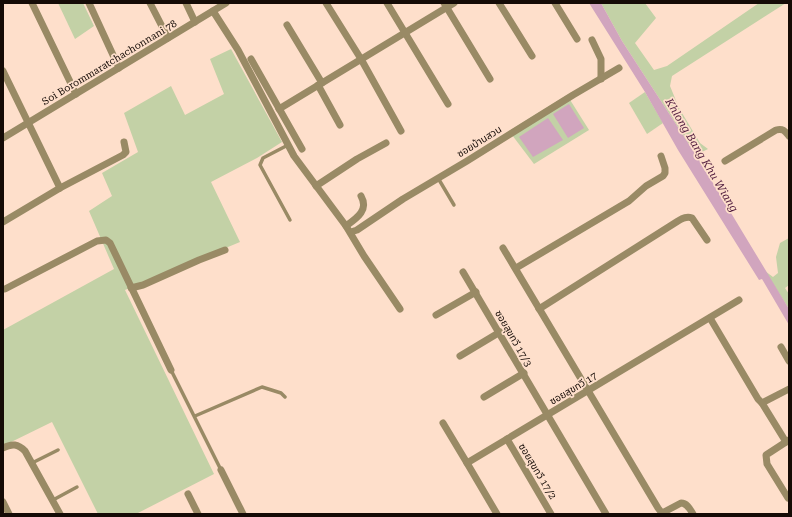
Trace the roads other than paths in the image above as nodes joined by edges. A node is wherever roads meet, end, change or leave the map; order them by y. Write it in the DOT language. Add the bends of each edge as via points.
graph roads {
  1 [pos="32,3"];
  2 [pos="89,3"];
  3 [pos="150,3"];
  4 [pos="186,3"];
  5 [pos="226,3"];
  6 [pos="326,3"];
  7 [pos="387,3"];
  8 [pos="454,3"];
  9 [pos="499,3"];
  10 [pos="555,3"];
  11 [pos="445,5"];
  12 [pos="213,11"];
  13 [pos="195,22"];
  14 [pos="287,25"];
  15 [pos="405,33"];
  16 [pos="168,38"];
  17 [pos="577,39"];
  18 [pos="592,40"];
  19 [pos="532,56"];
  20 [pos="361,59"];
  21 [pos="251,60"];
  22 [pos="119,68"];
  23 [pos="619,68"];
  24 [pos="3,71"];
  25 [pos="490,79"];
  26 [pos="601,79"];
  27 [pos="320,84"];
  28 [pos="76,94"];
  29 [pos="448,104"];
  30 [pos="279,109"];
  31 [pos="28,123"];
  32 [pos="340,125"];
  33 [pos="401,131"];
  34 [pos="789,136"];
  35 [pos="3,138"];
  36 [pos="124,142"];
  37 [pos="386,143"];
  38 [pos="288,145"];
  39 [pos="302,149"];
  40 [pos="662,156"];
  41 [pos="725,161"];
  42 [pos="438,178"];
  43 [pos="316,186"];
  44 [pos="60,188"];
  45 [pos="361,196"];
  46 [pos="454,205"];
  47 [pos="290,220"];
  48 [pos="3,222"];
  49 [pos="348,229"];
  50 [pos="707,240"];
  51 [pos="503,248"];
  52 [pos="226,250"];
  53 [pos="516,268"];
  54 [pos="463,272"];
  55 [pos="131,288"];
  56 [pos="3,289"];
  57 [pos="476,292"];
  58 [pos="739,300"];
  59 [pos="400,308"];
  60 [pos="540,309"];
  61 [pos="436,315"];
  62 [pos="710,318"];
  63 [pos="500,332"];
  64 [pos="781,348"];
  65 [pos="460,356"];
  66 [pos="789,361"];
  67 [pos="171,370"];
  68 [pos="524,373"];
  69 [pos="789,389"];
  70 [pos="588,390"];
  71 [pos="285,397"];
  72 [pos="484,397"];
  73 [pos="762,403"];
  74 [pos="547,414"];
  75 [pos="195,416"];
  76 [pos="443,423"];
  77 [pos="507,439"];
  78 [pos="788,441"];
  79 [pos="3,448"];
  80 [pos="58,450"];
  81 [pos="32,463"];
  82 [pos="467,463"];
  83 [pos="221,470"];
  84 [pos="77,487"];
  85 [pos="188,494"];
  86 [pos="788,498"];
  87 [pos="54,500"];
  88 [pos="3,502"];
  89 [pos="9,514"];
  90 [pos="60,514"];
  91 [pos="198,514"];
  92 [pos="243,514"];
  93 [pos="497,514"];
  94 [pos="551,514"];
  95 [pos="606,514"];
  96 [pos="693,514"];
  1 -- 28 [label="street"];
  2 -- 22 [label="street"];
  3 -- 16 [label="street"];
  4 -- 13 [label="street"];
  5 -- 12 [label="street, Soi Borommaratchachonnani 78"];
  6 -- 20 [label="street"];
  7 -- 15 [label="street"];
  8 -- 11 [label="street"];
  9 -- 19 [label="street"];
  10 -- 17 [label="street"];
  11 -- 15 [label="street"];
  11 -- 25 [label="street"];
  12 -- 13 [label="street, Soi Borommaratchachonnani 78"];
  12 -- 38 [label="street" via="238,50"];
  13 -- 16 [label="street, Soi Borommaratchachonnani 78"];
  14 -- 27 [label="street"];
  15 -- 20 [label="street"];
  15 -- 29 [label="street"];
  16 -- 22 [label="street, Soi Borommaratchachonnani 78"];
  18 -- 26 [label="street" via="601,59"];
  20 -- 27 [label="street"];
  20 -- 33 [label="street"];
  21 -- 30 [label="street"];
  22 -- 28 [label="street, Soi Borommaratchachonnani 78"];
  23 -- 26 [label="street, ซอยบ้านสวน"];
  24 -- 31 [label="street"];
  26 -- 42 [label="street, ซอยบ้านสวน"];
  27 -- 30 [label="street"];
  27 -- 32 [label="street"];
  28 -- 31 [label="street, Soi Borommaratchachonnani 78"];
  30 -- 39 [label="street"];
  31 -- 35 [label="street, Soi Borommaratchachonnani 78"];
  31 -- 44 [label="street"];
  34 -- 41 [label="street" via="780,128"];
  36 -- 44 [label="street" via="126,152 123,155"];
  37 -- 43 [label="street"];
  38 -- 43 [label="street"];
  38 -- 47 [label="lane" via="263,158 260,165"];
  40 -- 53 [label="street" via="665,168 663,176 646,186 629,201"];
  42 -- 46 [label="lane"];
  42 -- 49 [label="street, ซอยบ้านสวน" via="358,230"];
  43 -- 49 [label="street"];
  44 -- 48 [label="street"];
  45 -- 49 [label="street" via="364,207"];
  49 -- 59 [label="street"];
  50 -- 60 [label="street" via="692,218 685,217"];
  51 -- 53 [label="street"];
  52 -- 55 [label="street"];
  53 -- 60 [label="street"];
  54 -- 57 [label="street, ซอยสุขทวี 17/3"];
  55 -- 56 [label="street" via="110,243 102,240"];
  55 -- 67 [label="street"];
  57 -- 61 [label="street"];
  57 -- 63 [label="street, ซอยสุขทวี 17/3"];
  58 -- 62 [label="street, ซอยสุขทวี 17"];
  60 -- 70 [label="street"];
  62 -- 70 [label="street, ซอยสุขทวี 17"];
  62 -- 73 [label="street"];
  63 -- 65 [label="street"];
  63 -- 68 [label="street, ซอยสุขทวี 17/3"];
  64 -- 66 [label="street"];
  67 -- 75 [label="lane"];
  68 -- 72 [label="street"];
  68 -- 74 [label="street, ซอยสุขทวี 17/3"];
  69 -- 73 [label="street"];
  70 -- 74 [label="street, ซอยสุขทวี 17"];
  70 -- 96 [label="street" via="661,512 684,503"];
  71 -- 75 [label="lane" via="281,393 262,387"];
  73 -- 78 [label="street"];
  74 -- 77 [label="street, ซอยสุขทวี 17"];
  74 -- 95 [label="street, ซอยสุขทวี 17/3"];
  75 -- 83 [label="lane"];
  76 -- 82 [label="street"];
  77 -- 82 [label="street, ซอยสุขทวี 17"];
  77 -- 94 [label="street, ซอยสุขทวี 17/2"];
  78 -- 86 [label="street" via="766,455 766,459"];
  79 -- 81 [label="street" via="8,445 20,446"];
  80 -- 81 [label="lane"];
  81 -- 87 [label="street"];
  82 -- 93 [label="street"];
  83 -- 92 [label="street"];
  84 -- 87 [label="lane"];
  85 -- 91 [label="street"];
  87 -- 90 [label="street"];
  88 -- 89 [label="street"];
}
